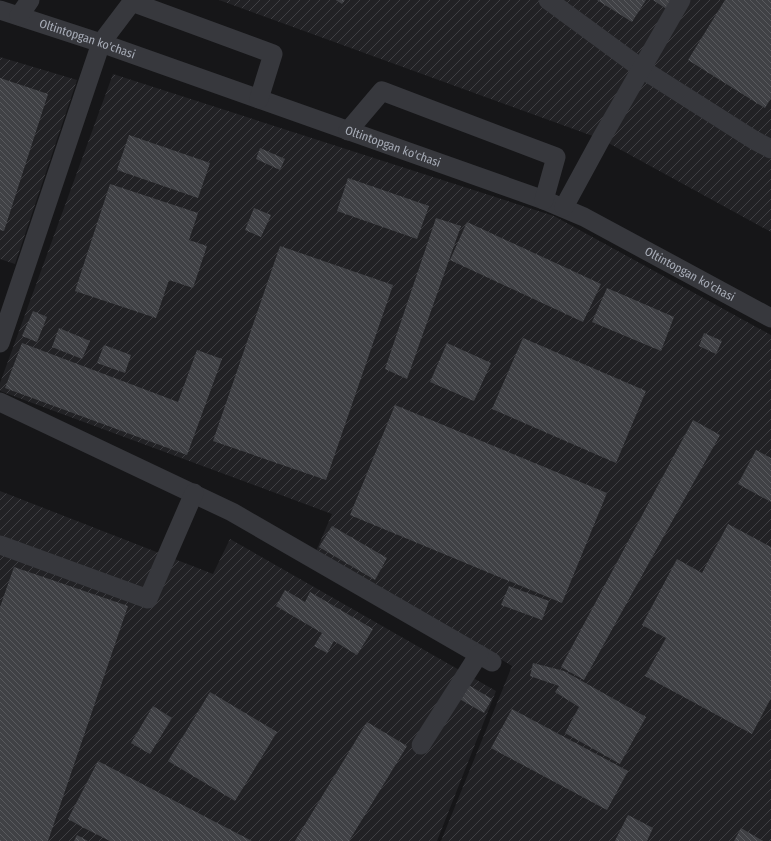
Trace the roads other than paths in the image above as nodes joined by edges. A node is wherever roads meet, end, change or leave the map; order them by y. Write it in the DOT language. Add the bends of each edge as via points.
graph roads {
  1 [pos="30,0"];
  2 [pos="548,0"];
  3 [pos="681,0"];
  4 [pos="0,10"];
  5 [pos="19,16"];
  6 [pos="101,44"];
  7 [pos="642,69"];
  8 [pos="259,99"];
  9 [pos="348,130"];
  10 [pos="771,149"];
  11 [pos="544,200"];
  12 [pos="564,207"];
  13 [pos="771,318"];
  14 [pos="0,343"];
  15 [pos="0,402"];
  16 [pos="194,493"];
  17 [pos="0,545"];
  18 [pos="421,745"];
  1 -- 5 [label="street"];
  2 -- 7 [label="street"];
  3 -- 7 [label="street"];
  4 -- 5 [label="street, Oltintopgan ko'chasi"];
  5 -- 6 [label="street, Oltintopgan ko'chasi"];
  6 -- 8 [label="street, Oltintopgan ko'chasi"];
  6 -- 8 [label="street" via="132,2 273,54"];
  6 -- 14 [label="street"];
  7 -- 10 [label="street"];
  7 -- 12 [label="street"];
  8 -- 9 [label="street, Oltintopgan ko'chasi"];
  9 -- 11 [label="street, Oltintopgan ko'chasi"];
  9 -- 11 [label="street" via="382,91 556,157"];
  11 -- 12 [label="street, Oltintopgan ko'chasi"];
  12 -- 13 [label="street, Oltintopgan ko'chasi"];
  15 -- 16 [label="street"];
  16 -- 17 [label="street" via="148,599"];
  16 -- 18 [label="street" via="232,512 486,658"];
}
